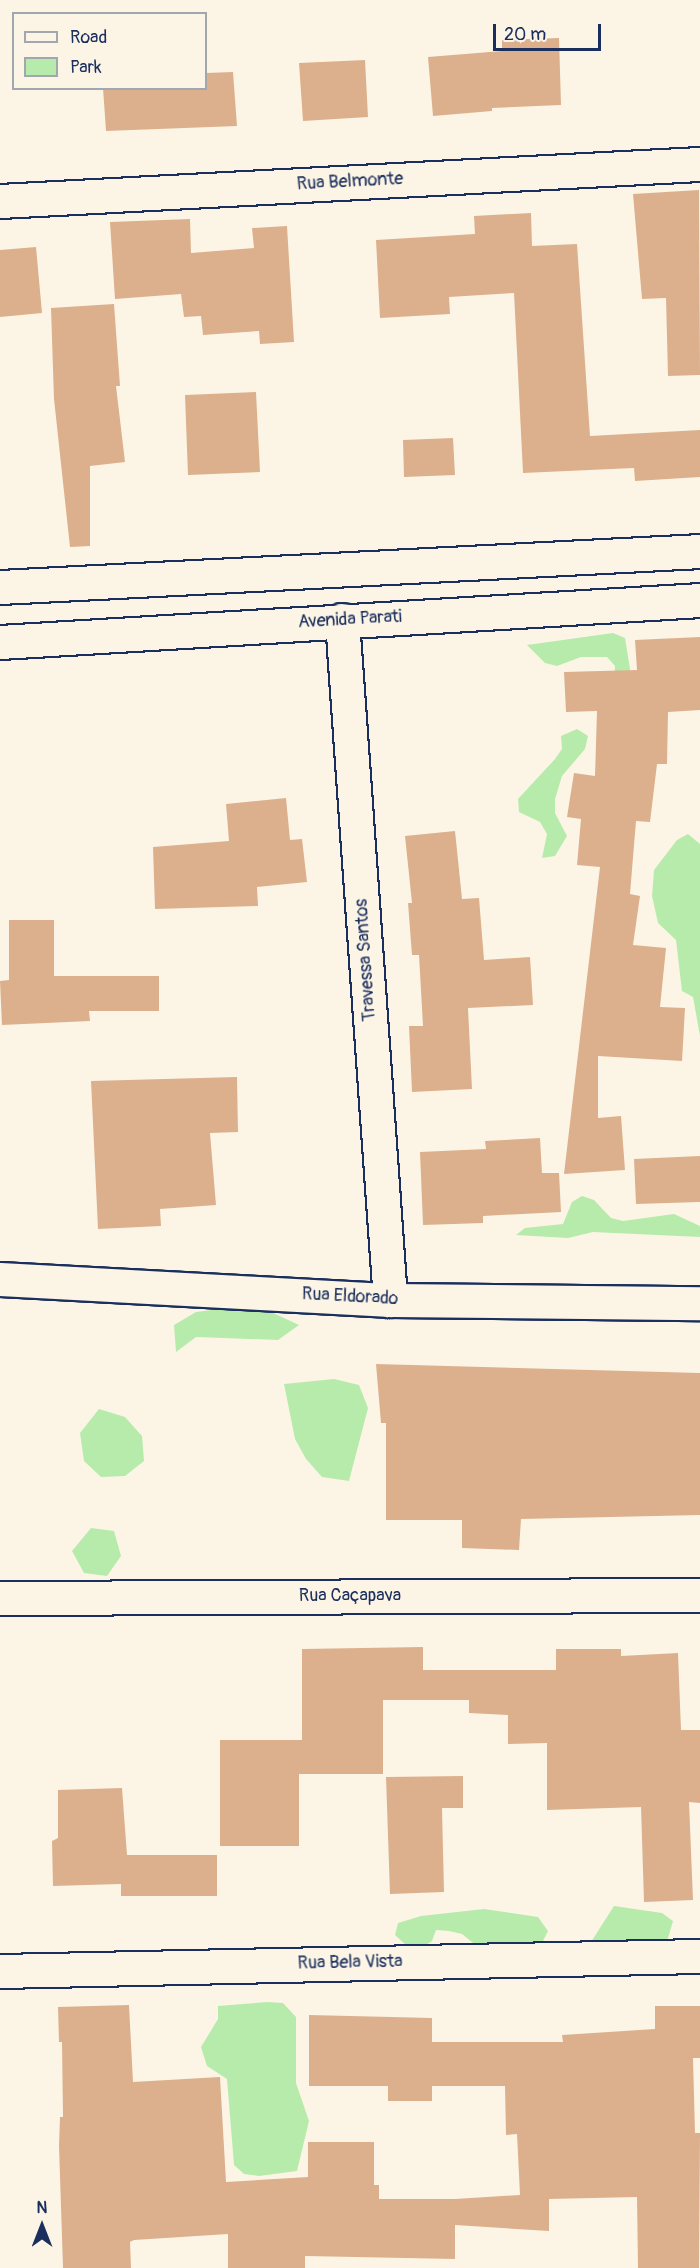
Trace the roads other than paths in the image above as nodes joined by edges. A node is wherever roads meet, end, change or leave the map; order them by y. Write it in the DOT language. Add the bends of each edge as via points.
graph roads {
  1 [pos="700,164"];
  2 [pos="0,201"];
  3 [pos="700,551"];
  4 [pos="0,587"];
  5 [pos="700,600"];
  6 [pos="342,620"];
  7 [pos="0,642"];
  8 [pos="0,1279"];
  9 [pos="390,1300"];
  10 [pos="700,1303"];
  11 [pos="700,1595"];
  12 [pos="0,1598"];
  13 [pos="700,1956"];
  14 [pos="0,1971"];
  1 -- 2 [label="street, Rua Belmonte"];
  3 -- 4 [label="street"];
  5 -- 6 [label="street, Avenida Parati"];
  6 -- 7 [label="street, Avenida Parati"];
  6 -- 9 [label="street, Travessa Santos"];
  8 -- 9 [label="street, Rua Eldorado"];
  9 -- 10 [label="street, Rua Eldorado"];
  11 -- 12 [label="street, Rua Caçapava"];
  13 -- 14 [label="street, Rua Bela Vista"];
}
